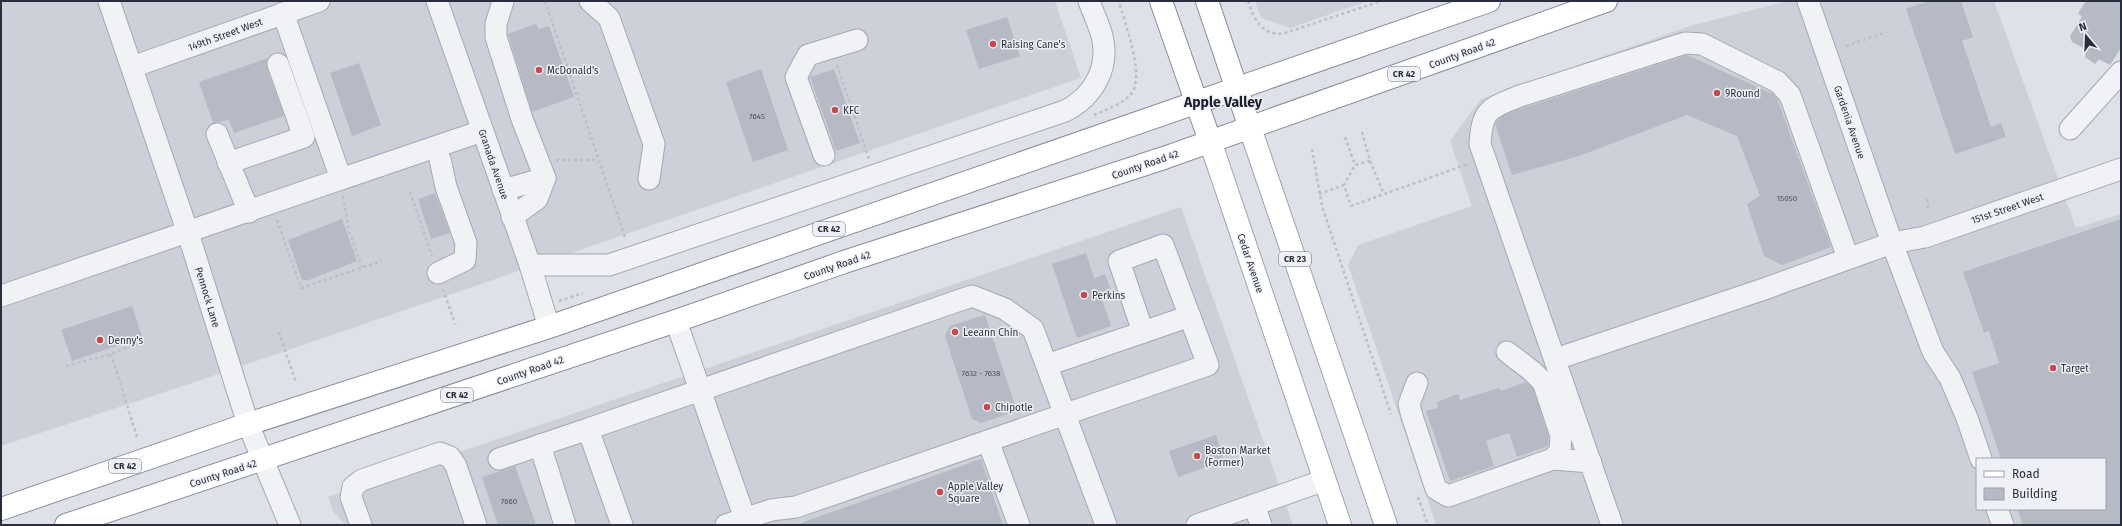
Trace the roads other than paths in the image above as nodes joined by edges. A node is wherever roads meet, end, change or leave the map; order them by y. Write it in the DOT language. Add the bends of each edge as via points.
graph roads {
  1 [pos="109,1"];
  2 [pos="319,1"];
  3 [pos="437,1"];
  4 [pos="503,1"];
  5 [pos="590,1"];
  6 [pos="1089,1"];
  7 [pos="1161,1"];
  8 [pos="1207,1"];
  9 [pos="1490,1"];
  10 [pos="1606,1"];
  11 [pos="1808,1"];
  12 [pos="291,8"];
  13 [pos="857,40"];
  14 [pos="278,64"];
  15 [pos="132,67"];
  16 [pos="2121,72"];
  17 [pos="1238,89"];
  18 [pos="311,93"];
  19 [pos="291,100"];
  20 [pos="1196,102"];
  21 [pos="1250,128"];
  22 [pos="2070,129"];
  23 [pos="482,131"];
  24 [pos="217,134"];
  25 [pos="1210,141"];
  26 [pos="824,155"];
  27 [pos="440,160"];
  28 [pos="228,163"];
  29 [pos="550,169"];
  30 [pos="2121,169"];
  31 [pos="649,179"];
  32 [pos="341,185"];
  33 [pos="503,190"];
  34 [pos="249,212"];
  35 [pos="512,217"];
  36 [pos="188,233"];
  37 [pos="1892,243"];
  38 [pos="1848,258"];
  39 [pos="530,265"];
  40 [pos="438,273"];
  41 [pos="1,296"];
  42 [pos="1190,316"];
  43 [pos="676,321"];
  44 [pos="549,327"];
  45 [pos="1143,332"];
  46 [pos="1506,352"];
  47 [pos="1556,359"];
  48 [pos="1047,365"];
  49 [pos="1417,383"];
  50 [pos="701,392"];
  51 [pos="1065,415"];
  52 [pos="248,424"];
  53 [pos="588,429"];
  54 [pos="988,441"];
  55 [pos="540,445"];
  56 [pos="1981,458"];
  57 [pos="499,459"];
  58 [pos="1553,459"];
  59 [pos="263,460"];
  60 [pos="1591,462"];
  61 [pos="1324,480"];
  62 [pos="468,502"];
  63 [pos="1254,505"];
  64 [pos="1,509"];
  65 [pos="1998,510"];
  66 [pos="735,522"];
  67 [pos="66,525"];
  68 [pos="290,525"];
  69 [pos="361,525"];
  70 [pos="371,525"];
  71 [pos="476,525"];
  72 [pos="565,525"];
  73 [pos="622,525"];
  74 [pos="1019,525"];
  75 [pos="1106,525"];
  76 [pos="1197,525"];
  77 [pos="1261,525"];
  78 [pos="1340,525"];
  79 [pos="1386,525"];
  80 [pos="1612,525"];
  81 [pos="2003,525"];
  1 -- 15 [label="street, Pennock Lane"];
  2 -- 12 [label="street, 149th Street West"];
  3 -- 23 [label="street, Granada Avenue"];
  4 -- 29 [label="street" via="496,24 496,37 522,119"];
  5 -- 31 [label="street" via="609,18 654,144"];
  6 -- 39 [label="street" via="1102,37 1103,65 1098,80 1089,94 1065,111 609,265"];
  7 -- 20 [label="main road, Cedar Avenue"];
  8 -- 17 [label="main road, CR 23"];
  9 -- 17 [label="main road, CR 42"];
  10 -- 21 [label="main road, County Road 42 / CR 42"];
  11 -- 37 [label="street, Gardenia Avenue"];
  12 -- 15 [label="street, 149th Street West"];
  12 -- 18 [label="street"];
  13 -- 26 [label="street" via="808,55 796,76"];
  14 -- 19 [label="street"];
  15 -- 36 [label="street, Pennock Lane"];
  16 -- 22 [label="street"];
  17 -- 20 [label="main road, CR 42"];
  17 -- 21 [label="main road, CR 23"];
  18 -- 19 [label="street"];
  18 -- 32 [label="street"];
  19 -- 28 [label="street" via="304,137"];
  20 -- 25 [label="main road, Cedar Avenue"];
  20 -- 44 [label="main road, CR 42"];
  21 -- 25 [label="main road, County Road 42 / CR 42"];
  21 -- 79 [label="main road, CR 23"];
  23 -- 32 [label="street"];
  23 -- 33 [label="street, Granada Avenue"];
  24 -- 28 [label="street"];
  25 -- 43 [label="main road, County Road 42 / CR 42" via="844,262"];
  25 -- 61 [label="main road, Cedar Avenue"];
  27 -- 40 [label="street" via="446,186 466,243 465,260"];
  28 -- 34 [label="street"];
  29 -- 33 [label="street"];
  29 -- 35 [label="street" via="537,199"];
  30 -- 37 [label="street, 151st Street West" via="1925,237"];
  32 -- 34 [label="street"];
  33 -- 35 [label="street, Granada Avenue"];
  34 -- 36 [label="street"];
  35 -- 39 [label="street, Granada Avenue"];
  36 -- 41 [label="street"];
  36 -- 52 [label="street, Pennock Lane"];
  37 -- 38 [label="street, 151st Street West"];
  37 -- 56 [label="street, Gardenia Avenue" via="1933,352 1950,378"];
  38 -- 47 [label="street, 151st Street West" via="1764,290"];
  38 -- 47 [label="street" via="1790,95 1778,82 1702,44 1685,43 1520,96 1494,107 1481,123 1480,144"];
  39 -- 44 [label="street, Granada Avenue"];
  42 -- 45 [label="street"];
  42 -- 45 [label="street" via="1163,245 1119,261"];
  42 -- 51 [label="street" via="1208,366"];
  43 -- 50 [label="street"];
  43 -- 59 [label="main road, County Road 42 / CR 42"];
  44 -- 52 [label="main road, CR 42"];
  45 -- 48 [label="street"];
  46 -- 58 [label="street" via="1543,382 1561,436 1560,451"];
  47 -- 60 [label="street"];
  48 -- 50 [label="street" via="1033,329 1005,309 972,296"];
  48 -- 51 [label="street"];
  49 -- 58 [label="street" via="1409,404 1412,416 1436,489 1448,496"];
  50 -- 53 [label="street"];
  50 -- 66 [label="street"];
  51 -- 54 [label="street"];
  51 -- 75 [label="street"];
  52 -- 59 [label="street, Pennock Lane"];
  52 -- 64 [label="main road, CR 42"];
  53 -- 55 [label="street"];
  53 -- 73 [label="street"];
  54 -- 66 [label="street" via="796,507 771,510"];
  54 -- 74 [label="street"];
  55 -- 57 [label="street"];
  55 -- 72 [label="street"];
  58 -- 60 [label="street"];
  59 -- 67 [label="main road, County Road 42 / CR 42"];
  59 -- 68 [label="street, Pennock Lane"];
  60 -- 80 [label="street"];
  61 -- 63 [label="street"];
  61 -- 78 [label="main road, Cedar Avenue"];
  62 -- 69 [label="street" via="456,466 450,457 440,454 362,480 353,487 351,497"];
  62 -- 70 [label="street" via="458,493 450,467 438,461 370,484 361,498"];
  62 -- 71 [label="street"];
  63 -- 76 [label="street"];
  63 -- 77 [label="street"];
  65 -- 81 [label="street"];
}
